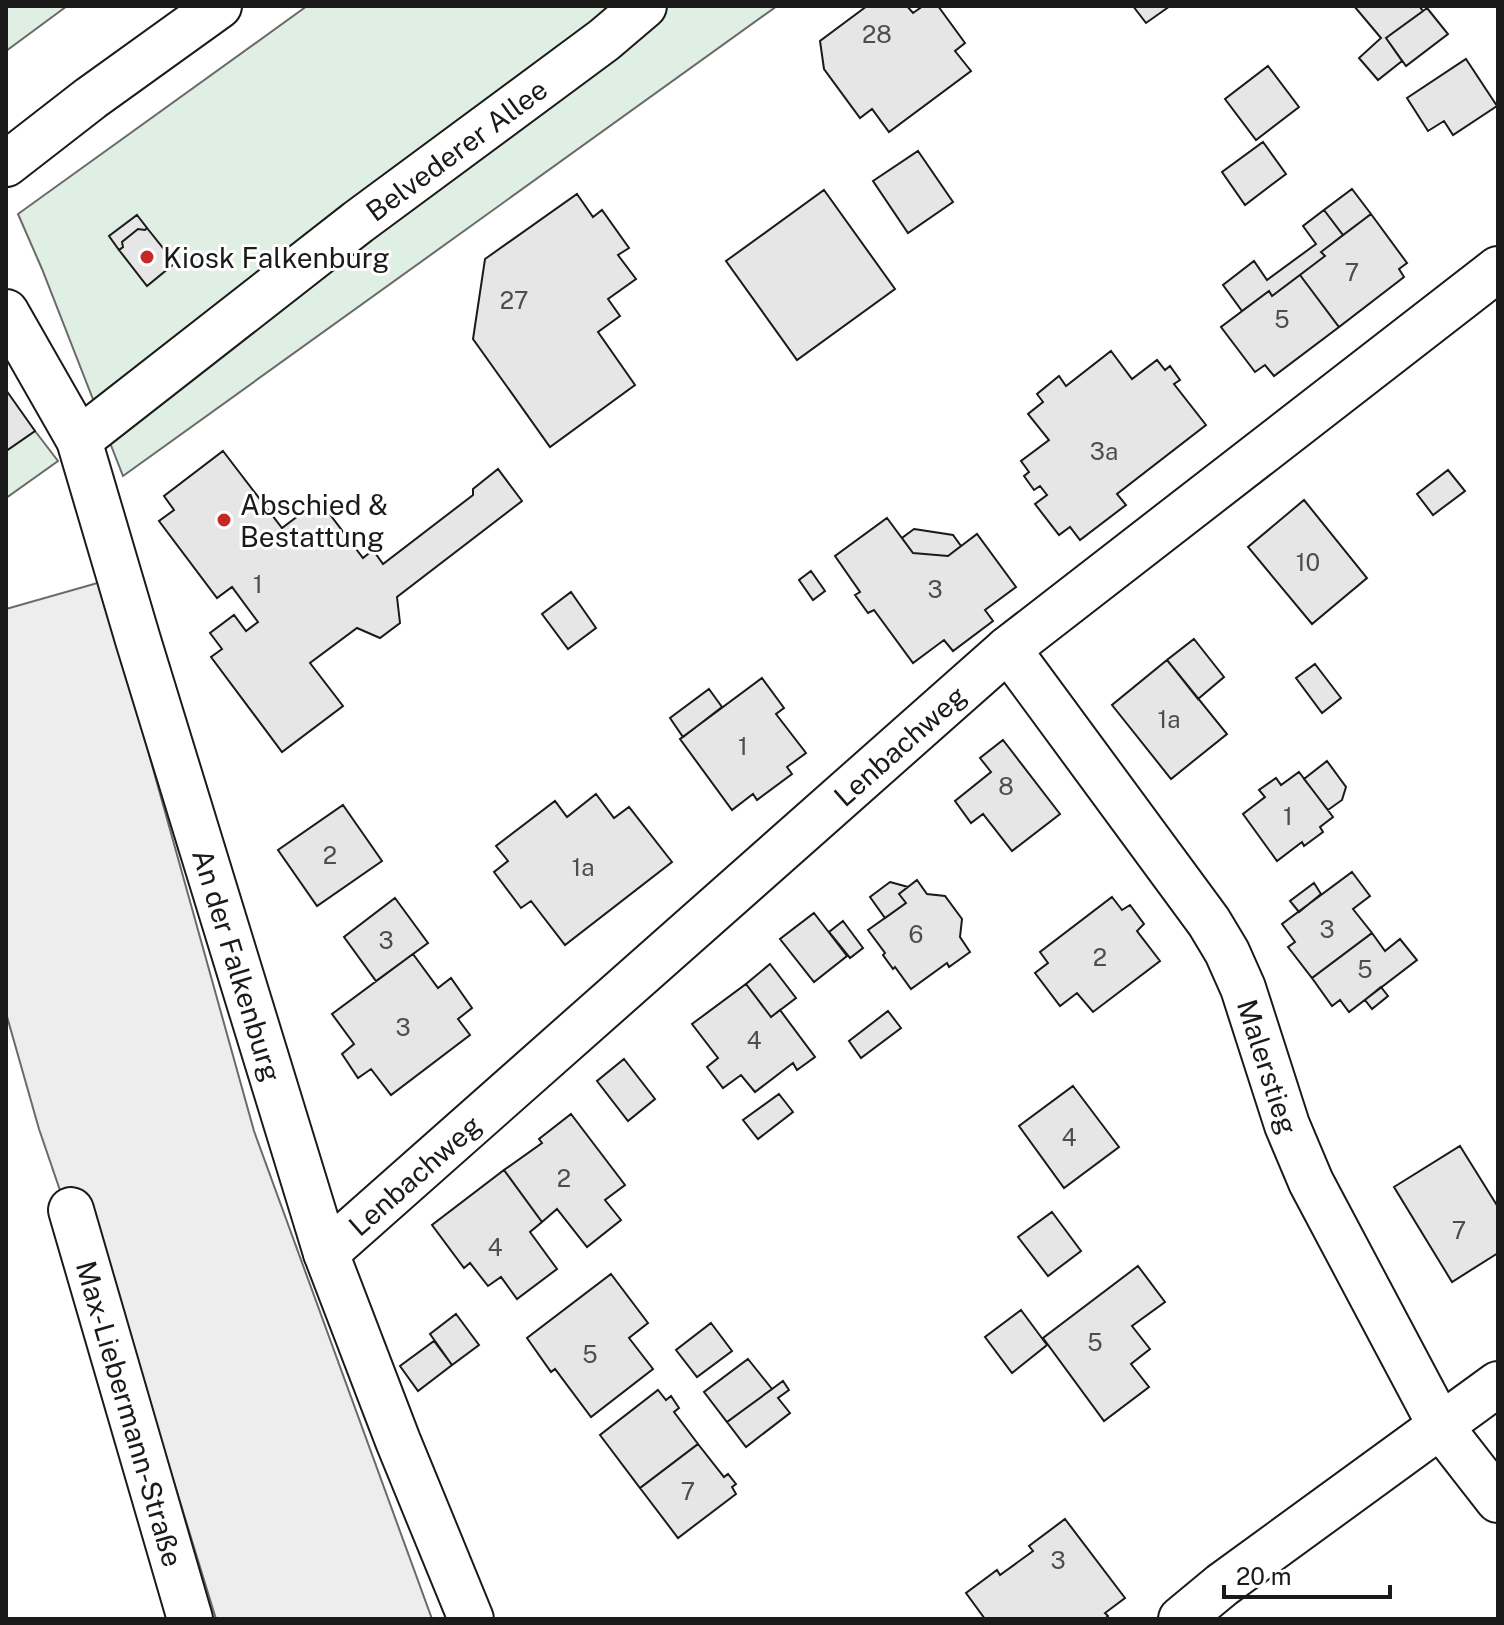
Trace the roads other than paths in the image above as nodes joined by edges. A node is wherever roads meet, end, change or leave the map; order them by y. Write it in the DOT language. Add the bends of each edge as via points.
graph roads {
  1 [pos="219,6"];
  2 [pos="644,6"];
  3 [pos="6,164"];
  4 [pos="1498,269"];
  5 [pos="6,312"];
  6 [pos="79,440"];
  7 [pos="1008,649"];
  8 [pos="71,1210"];
  9 [pos="326,1253"];
  10 [pos="1498,1384"];
  11 [pos="1441,1427"];
  12 [pos="1498,1500"];
  13 [pos="190,1619"];
  14 [pos="471,1619"];
  15 [pos="1181,1619"];
  1 -- 3 [label="street"];
  2 -- 6 [label="street, Belvederer Allee"];
  4 -- 7 [label="street, Lenbachweg"];
  5 -- 6 [label="street, An der Falkenburg"];
  6 -- 9 [label="street, An der Falkenburg"];
  7 -- 9 [label="street, Lenbachweg"];
  7 -- 11 [label="street, Malerstieg" via="1227,952 1311,1182"];
  8 -- 13 [label="street, Max-Liebermann-Straße"];
  9 -- 14 [label="street, An der Falkenburg" via="398,1441 427,1554"];
  10 -- 11 [label="street"];
  11 -- 12 [label="street, Malerstieg"];
  11 -- 15 [label="street"];
}
